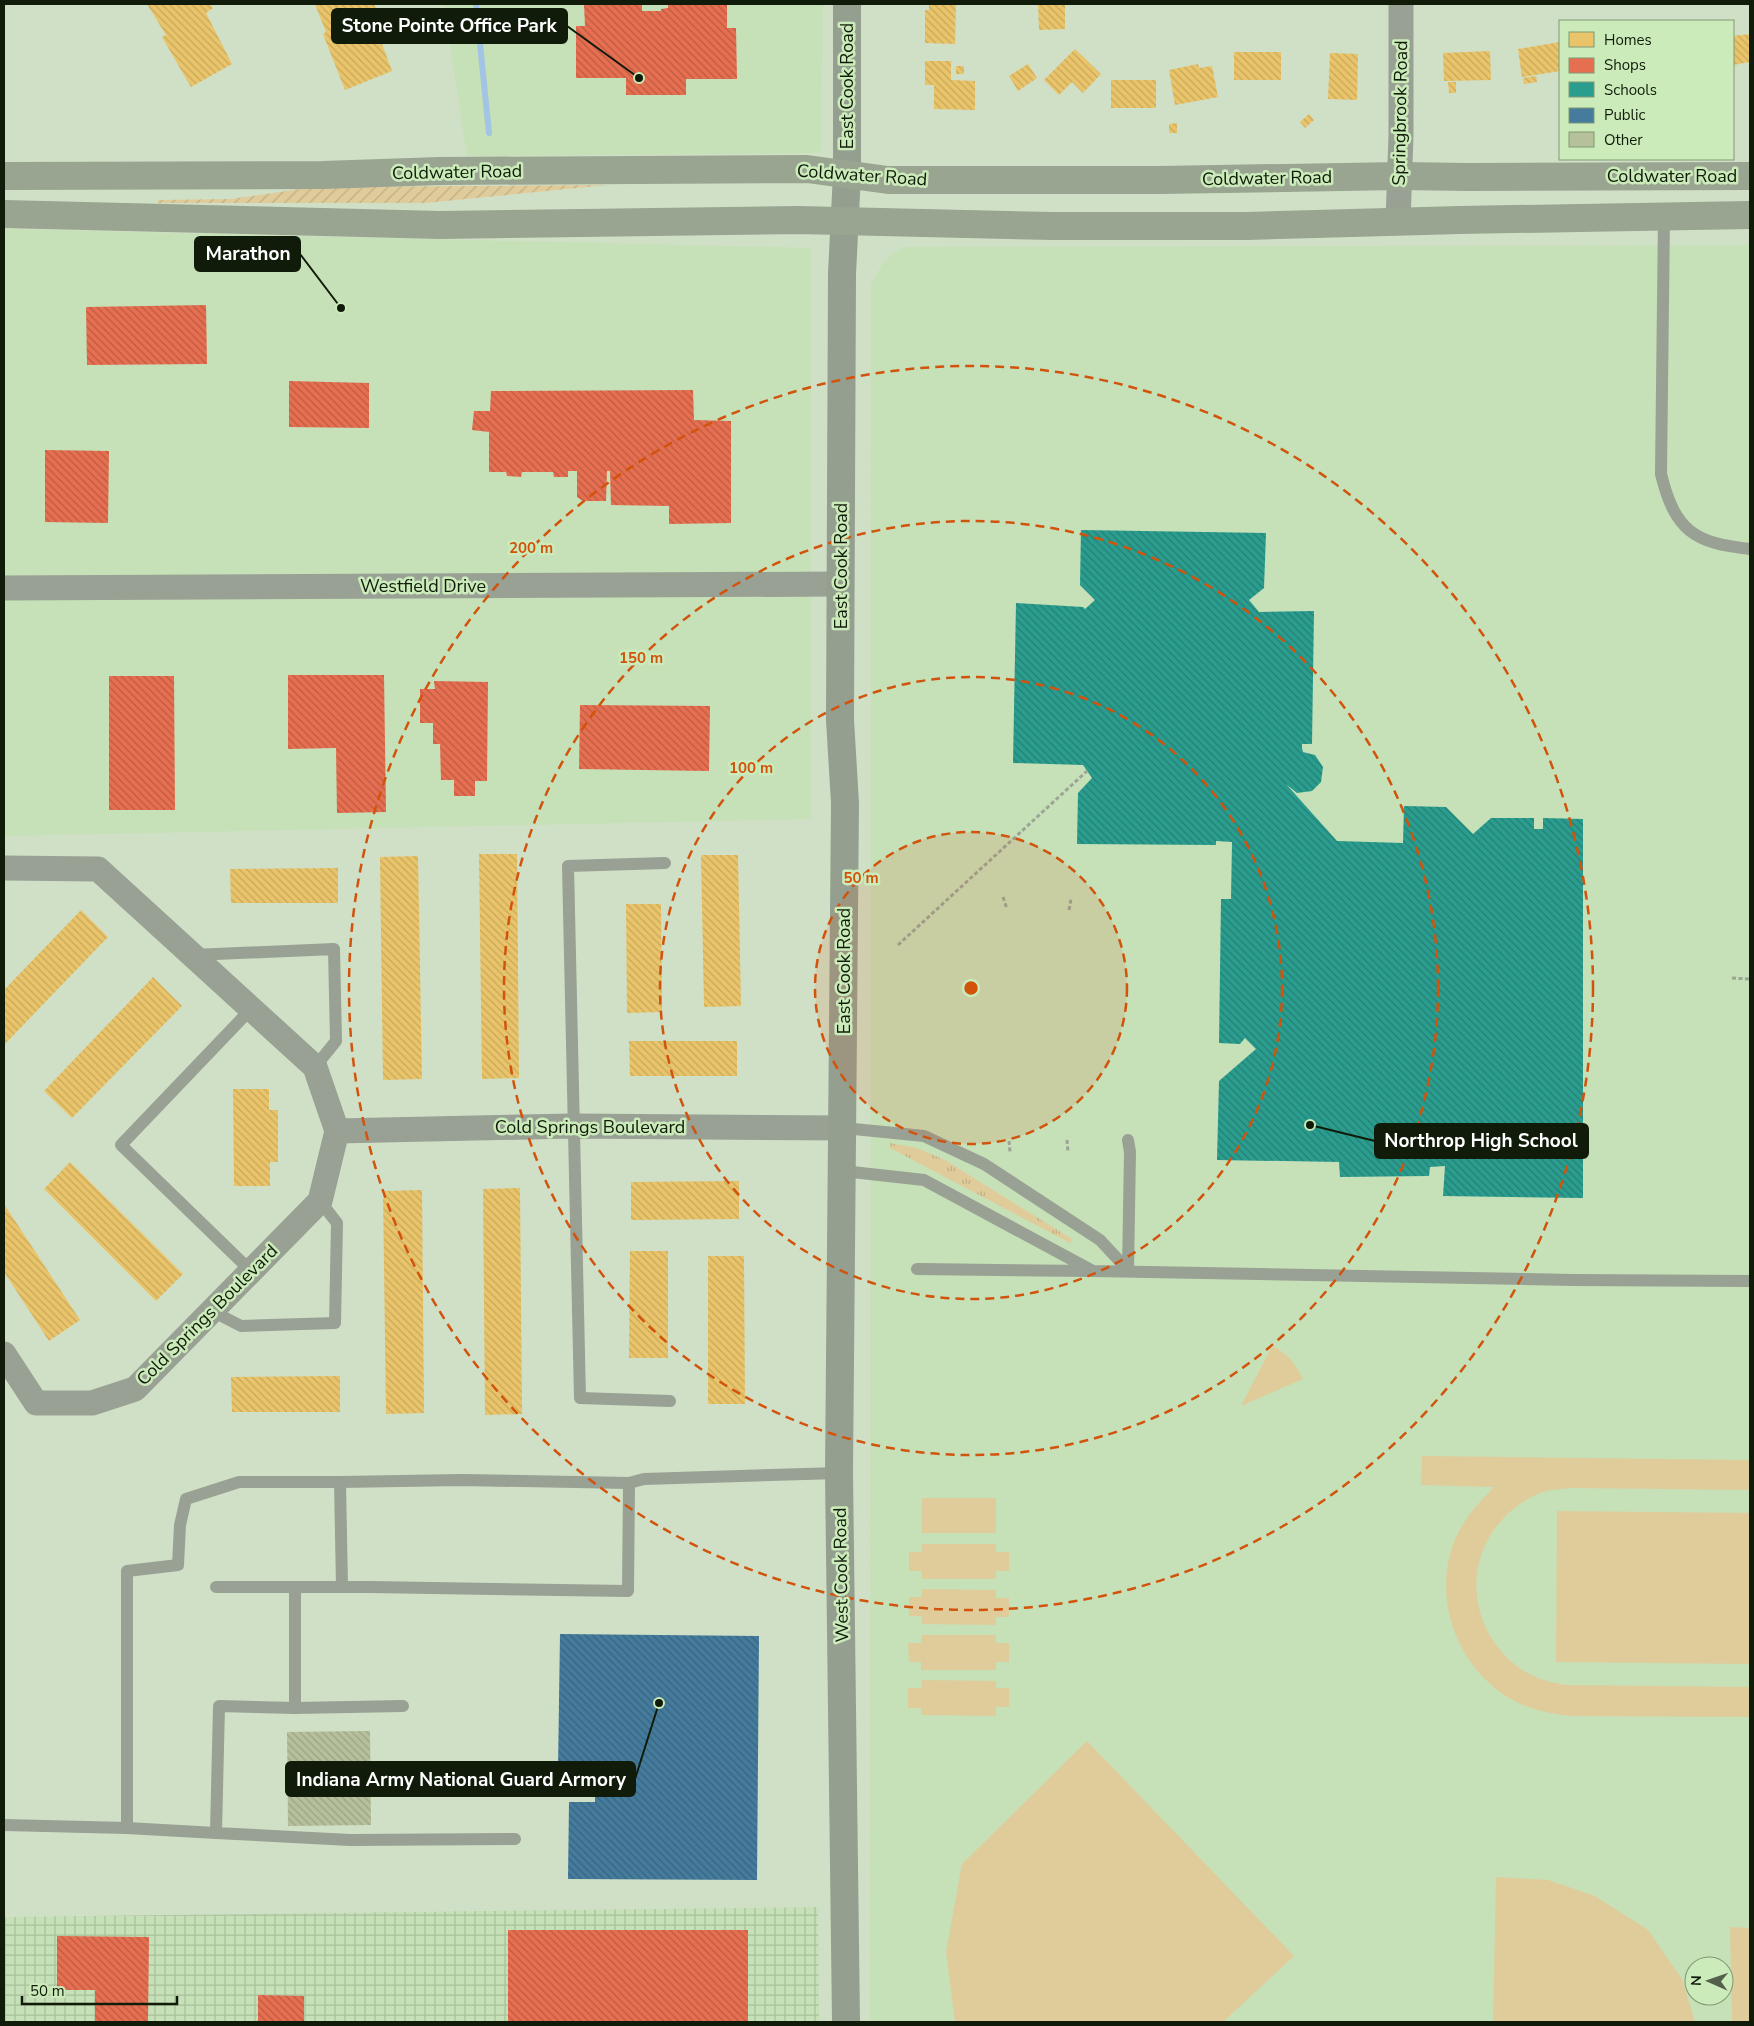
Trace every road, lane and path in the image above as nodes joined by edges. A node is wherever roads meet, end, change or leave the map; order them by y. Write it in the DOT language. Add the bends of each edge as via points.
graph roads {
  1 [pos="847,4"];
  2 [pos="1401,4"];
  3 [pos="847,174"];
  4 [pos="4,176"];
  5 [pos="1400,176"];
  6 [pos="1750,176"];
  7 [pos="4,214"];
  8 [pos="1750,215"];
  9 [pos="1664,216"];
  10 [pos="845,221"];
  11 [pos="1398,222"];
  12 [pos="1750,549"];
  13 [pos="841,584"];
  14 [pos="4,588"];
  15 [pos="1087,772"];
  16 [pos="666,862"];
  17 [pos="4,868"];
  18 [pos="1003,897"];
  19 [pos="1071,899"];
  20 [pos="1007,909"];
  21 [pos="1068,910"];
  22 [pos="898,945"];
  23 [pos="192,955"];
  24 [pos="1732,978"];
  25 [pos="1749,979"];
  26 [pos="251,1009"];
  27 [pos="315,1067"];
  28 [pos="573,1126"];
  29 [pos="844,1128"];
  30 [pos="337,1131"];
  31 [pos="1067,1140"];
  32 [pos="1128,1140"];
  33 [pos="1009,1141"];
  34 [pos="1010,1152"];
  35 [pos="1068,1152"];
  36 [pos="843,1171"];
  37 [pos="320,1201"];
  38 [pos="917,1269"];
  39 [pos="1128,1270"];
  40 [pos="251,1271"];
  41 [pos="1093,1271"];
  42 [pos="1750,1281"];
  43 [pos="212,1311"];
  44 [pos="4,1354"];
  45 [pos="670,1401"];
  46 [pos="839,1473"];
  47 [pos="340,1482"];
  48 [pos="629,1483"];
  49 [pos="216,1587"];
  50 [pos="294,1587"];
  51 [pos="342,1588"];
  52 [pos="403,1706"];
  53 [pos="296,1708"];
  54 [pos="4,1825"];
  55 [pos="127,1828"];
  56 [pos="216,1833"];
  57 [pos="515,1839"];
  58 [pos="846,2022"];
  1 -- 3 [label="main road, East Cook Road"];
  2 -- 5 [label="street, Springbrook Road"];
  3 -- 4 [label="main road, Coldwater Road" via="798,169 323,176"];
  3 -- 5 [label="main road, Coldwater Road" via="888,180"];
  3 -- 10 [label="main road, East Cook Road"];
  5 -- 6 [label="main road, Coldwater Road"];
  5 -- 11 [label="street, Springbrook Road"];
  7 -- 10 [label="main road" via="440,224"];
  8 -- 9 [label="main road"];
  9 -- 11 [label="main road"];
  9 -- 12 [label="lane" via="1661,474 1666,495 1681,523 1692,533 1708,542"];
  10 -- 11 [label="main road" via="1053,226"];
  10 -- 13 [label="main road, East Cook Road"];
  13 -- 14 [label="street, Westfield Drive"];
  13 -- 29 [label="main road, East Cook Road" via="840,720 845,803"];
  15 -- 22 [label="path"];
  16 -- 28 [label="lane" via="568,866"];
  17 -- 23 [label="street" via="98,869"];
  18 -- 20 [label="path"];
  19 -- 21 [label="path"];
  23 -- 26 [label="street"];
  23 -- 27 [label="lane" via="334,949 336,1042"];
  24 -- 25 [label="path"];
  26 -- 27 [label="street"];
  26 -- 40 [label="lane" via="121,1145"];
  27 -- 30 [label="street"];
  28 -- 29 [label="street, Cold Springs Boulevard"];
  28 -- 30 [label="street, Cold Springs Boulevard"];
  28 -- 45 [label="lane" via="580,1398"];
  29 -- 36 [label="main road, West Cook Road"];
  29 -- 39 [label="lane" via="924,1136 984,1164 1100,1240"];
  30 -- 37 [label="street"];
  31 -- 35 [label="path"];
  32 -- 39 [label="lane"];
  33 -- 34 [label="path"];
  36 -- 41 [label="lane" via="924,1180"];
  36 -- 46 [label="main road, West Cook Road"];
  37 -- 40 [label="street, Cold Springs Boulevard"];
  37 -- 43 [label="lane" via="337,1223 335,1323 242,1326"];
  38 -- 41 [label="lane"];
  39 -- 41 [label="lane"];
  39 -- 42 [label="lane"];
  40 -- 43 [label="street, Cold Springs Boulevard"];
  43 -- 44 [label="street, Cold Springs Boulevard" via="134,1389 92,1403 36,1402"];
  46 -- 48 [label="lane" via="644,1479"];
  46 -- 58 [label="main road, West Cook Road"];
  47 -- 48 [label="lane"];
  47 -- 51 [label="lane"];
  47 -- 55 [label="lane" via="239,1482 186,1499 180,1525 178,1565 127,1570"];
  48 -- 51 [label="lane" via="628,1591"];
  49 -- 50 [label="lane"];
  50 -- 51 [label="lane"];
  50 -- 53 [label="lane"];
  52 -- 53 [label="lane"];
  53 -- 56 [label="lane" via="219,1706"];
  54 -- 55 [label="lane"];
  55 -- 56 [label="lane"];
  56 -- 57 [label="lane" via="350,1840"];
}
